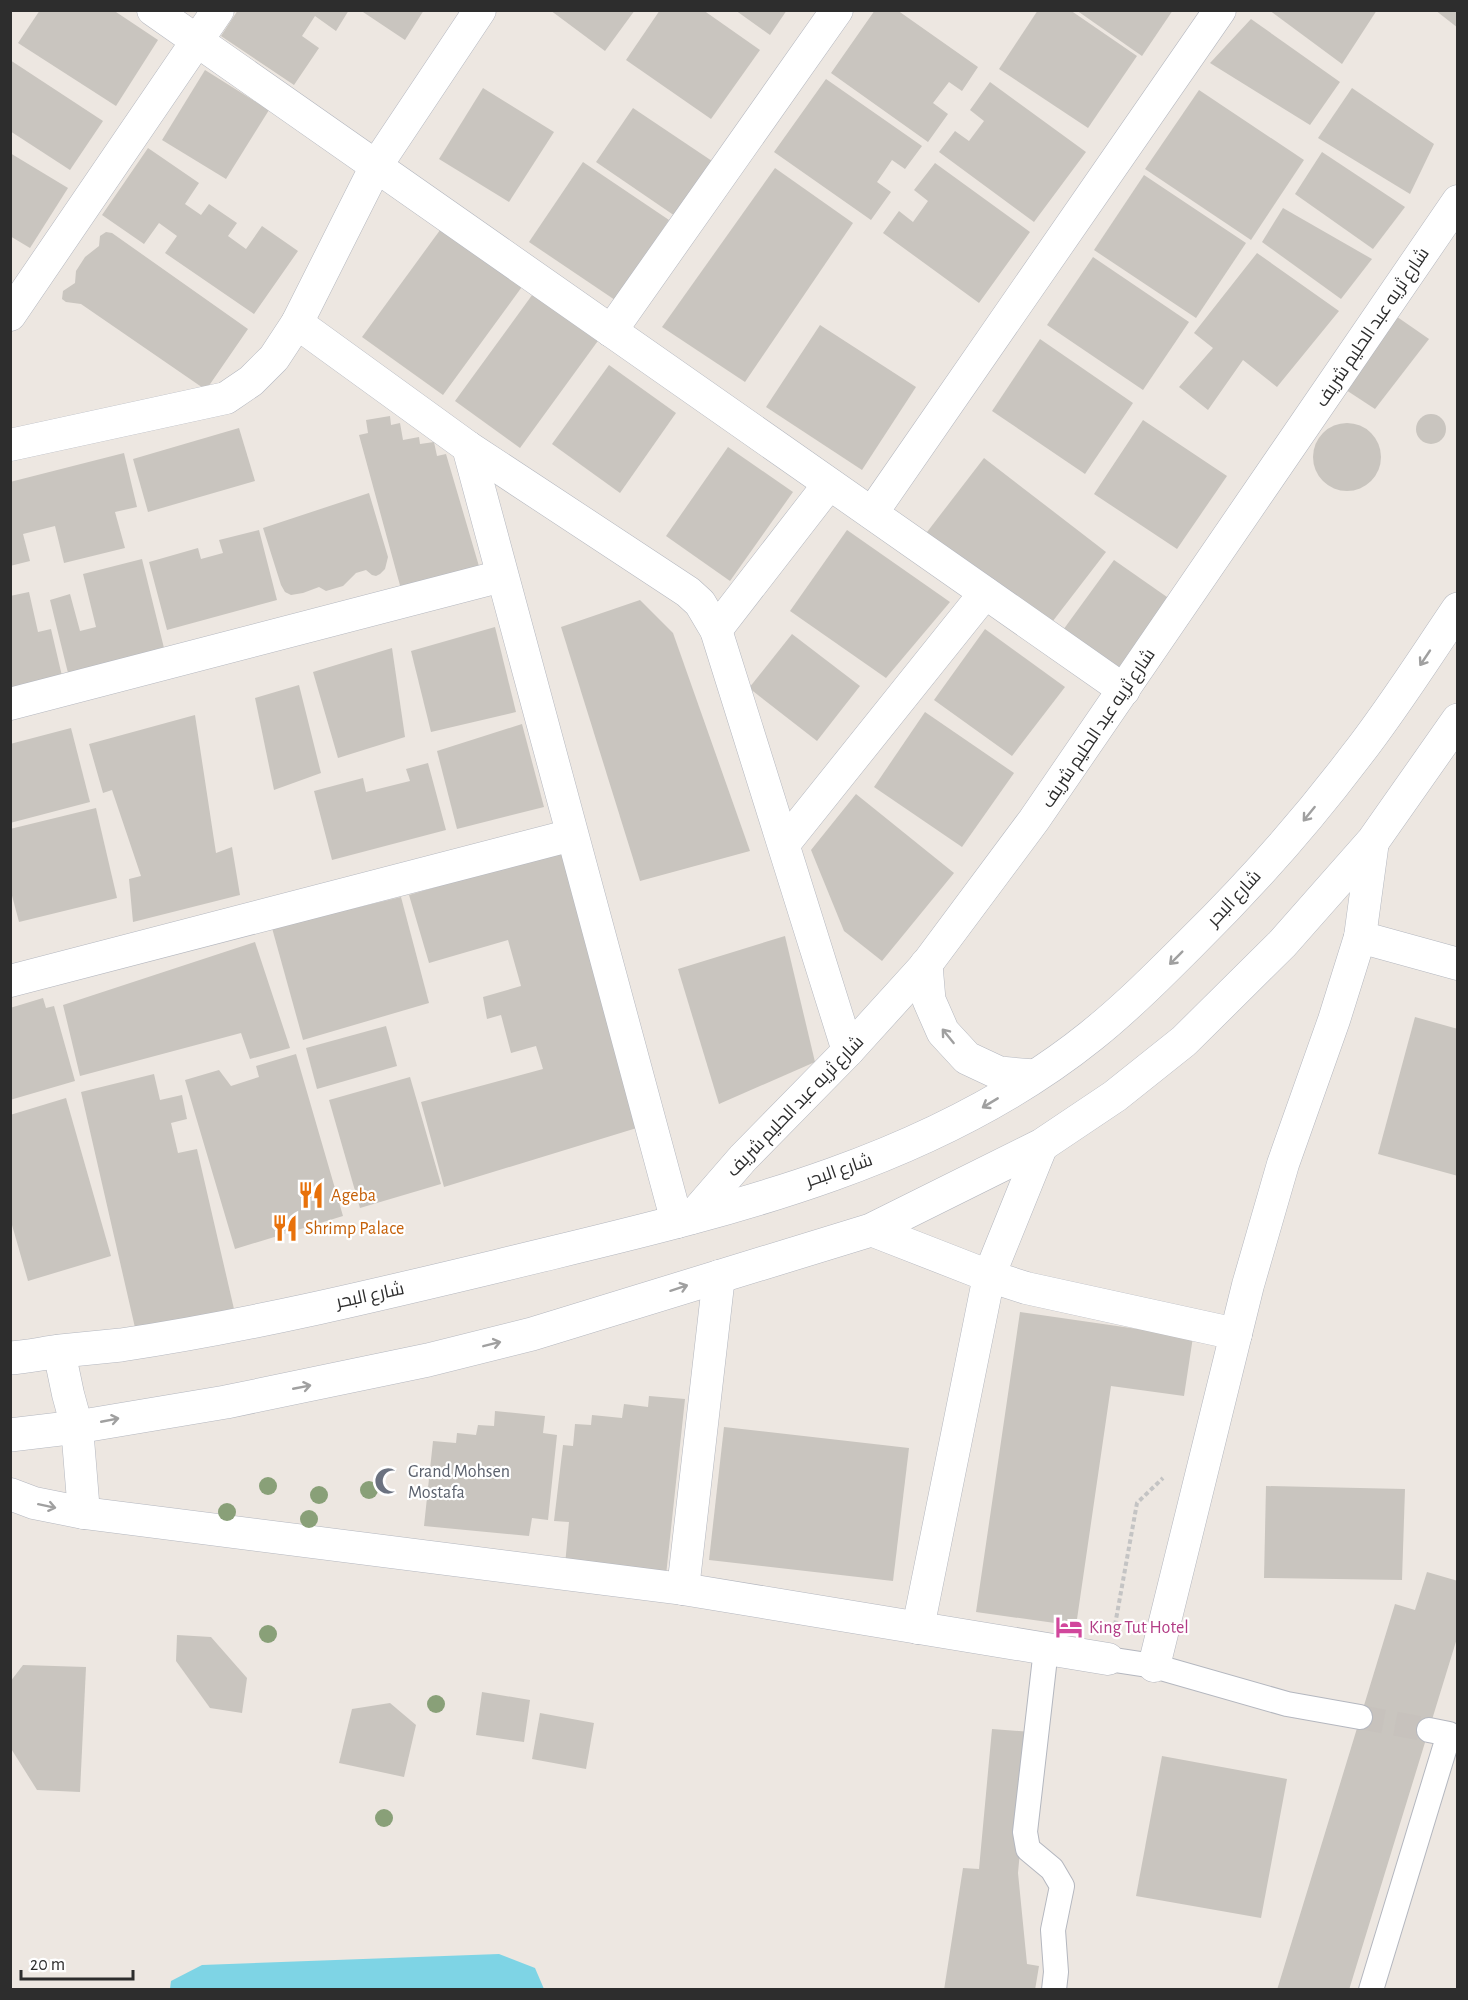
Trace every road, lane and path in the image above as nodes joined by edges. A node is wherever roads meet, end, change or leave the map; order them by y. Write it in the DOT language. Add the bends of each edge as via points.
graph roads {
  1 [pos="153,10"];
  2 [pos="218,10"];
  3 [pos="480,10"];
  4 [pos="837,10"];
  5 [pos="1220,10"];
  6 [pos="197,41"];
  7 [pos="376,166"];
  8 [pos="1458,201"];
  9 [pos="10,315"];
  10 [pos="297,323"];
  11 [pos="611,331"];
  12 [pos="10,445"];
  13 [pos="468,447"];
  14 [pos="830,484"];
  15 [pos="872,513"];
  16 [pos="502,576"];
  17 [pos="985,592"];
  18 [pos="1458,609"];
  19 [pos="716,630"];
  20 [pos="1124,690"];
  21 [pos="10,704"];
  22 [pos="1458,720"];
  23 [pos="572,836"];
  24 [pos="1373,841"];
  25 [pos="784,844"];
  26 [pos="1360,937"];
  27 [pos="926,964"];
  28 [pos="1458,964"];
  29 [pos="10,981"];
  30 [pos="848,1051"];
  31 [pos="1034,1076"];
  32 [pos="1042,1145"];
  33 [pos="684,1220"];
  34 [pos="871,1230"];
  35 [pos="719,1276"];
  36 [pos="989,1276"];
  37 [pos="1236,1334"];
  38 [pos="59,1351"];
  39 [pos="10,1358"];
  40 [pos="77,1427"];
  41 [pos="10,1435"];
  42 [pos="1167,1473"];
  43 [pos="10,1494"];
  44 [pos="84,1514"];
  45 [pos="683,1589"];
  46 [pos="918,1628"];
  47 [pos="1046,1649"];
  48 [pos="1108,1659"];
  49 [pos="1154,1666"];
  50 [pos="1360,1718"];
  51 [pos="1429,1730"];
  52 [pos="1054,1989"];
  53 [pos="1371,1989"];
  1 -- 6 [label="street"];
  2 -- 6 [label="street"];
  3 -- 7 [label="street"];
  4 -- 11 [label="street"];
  5 -- 15 [label="street"];
  6 -- 7 [label="street"];
  6 -- 9 [label="street"];
  7 -- 10 [label="street"];
  7 -- 11 [label="street"];
  8 -- 20 [label="street, شارع ثريه عبد الحليم شريف"];
  10 -- 12 [label="street" via="274,358 226,398"];
  10 -- 13 [label="street"];
  11 -- 14 [label="street"];
  13 -- 16 [label="street"];
  13 -- 19 [label="street" via="688,592 700,603"];
  14 -- 15 [label="street"];
  14 -- 19 [label="street"];
  15 -- 17 [label="street"];
  16 -- 21 [label="street"];
  16 -- 23 [label="street"];
  17 -- 20 [label="street"];
  17 -- 25 [label="street"];
  18 -- 31 [label="main road, شارع البحر, one-way" via="1356,756 1231,903 1091,1036"];
  19 -- 25 [label="street"];
  20 -- 27 [label="street, شارع ثريه عبد الحليم شريف" via="1034,820"];
  22 -- 24 [label="main road"];
  23 -- 29 [label="street"];
  23 -- 33 [label="street"];
  24 -- 26 [label="street"];
  24 -- 32 [label="main road" via="1282,944 1184,1041 1115,1096"];
  25 -- 30 [label="street"];
  26 -- 28 [label="street"];
  26 -- 37 [label="street" via="1283,1164"];
  27 -- 30 [label="street, شارع ثريه عبد الحليم شريف"];
  31 -- 27 [label="main road, one-way" via="999,1073 968,1058 943,1032 938,1021 929,1000"];
  30 -- 33 [label="street, شارع ثريه عبد الحليم شريف"];
  31 -- 33 [label="main road, شارع البحر, one-way" via="969,1116 899,1149"];
  32 -- 34 [label="main road"];
  32 -- 36 [label="street"];
  33 -- 38 [label="main road, شارع البحر" via="298,1311 174,1336"];
  34 -- 35 [label="main road"];
  34 -- 36 [label="street"];
  40 -- 35 [label="main road, one-way" via="226,1402 428,1360 532,1334"];
  35 -- 45 [label="street"];
  36 -- 37 [label="street" via="1026,1288"];
  36 -- 46 [label="street"];
  37 -- 49 [label="street"];
  38 -- 39 [label="main road, شارع البحر"];
  38 -- 40 [label="street"];
  40 -- 41 [label="main road"];
  40 -- 44 [label="street"];
  42 -- 48 [label="path" via="1137,1503"];
  43 -- 44 [label="street, one-way"];
  44 -- 45 [label="street"];
  45 -- 46 [label="street"];
  46 -- 47 [label="street"];
  47 -- 48 [label="street"];
  47 -- 52 [label="street" via="1025,1832 1028,1849 1052,1869 1062,1886 1053,1930"];
  48 -- 49 [label="street"];
  49 -- 50 [label="street" via="1287,1704"];
  51 -- 53 [label="street" via="1449,1734"];
}
